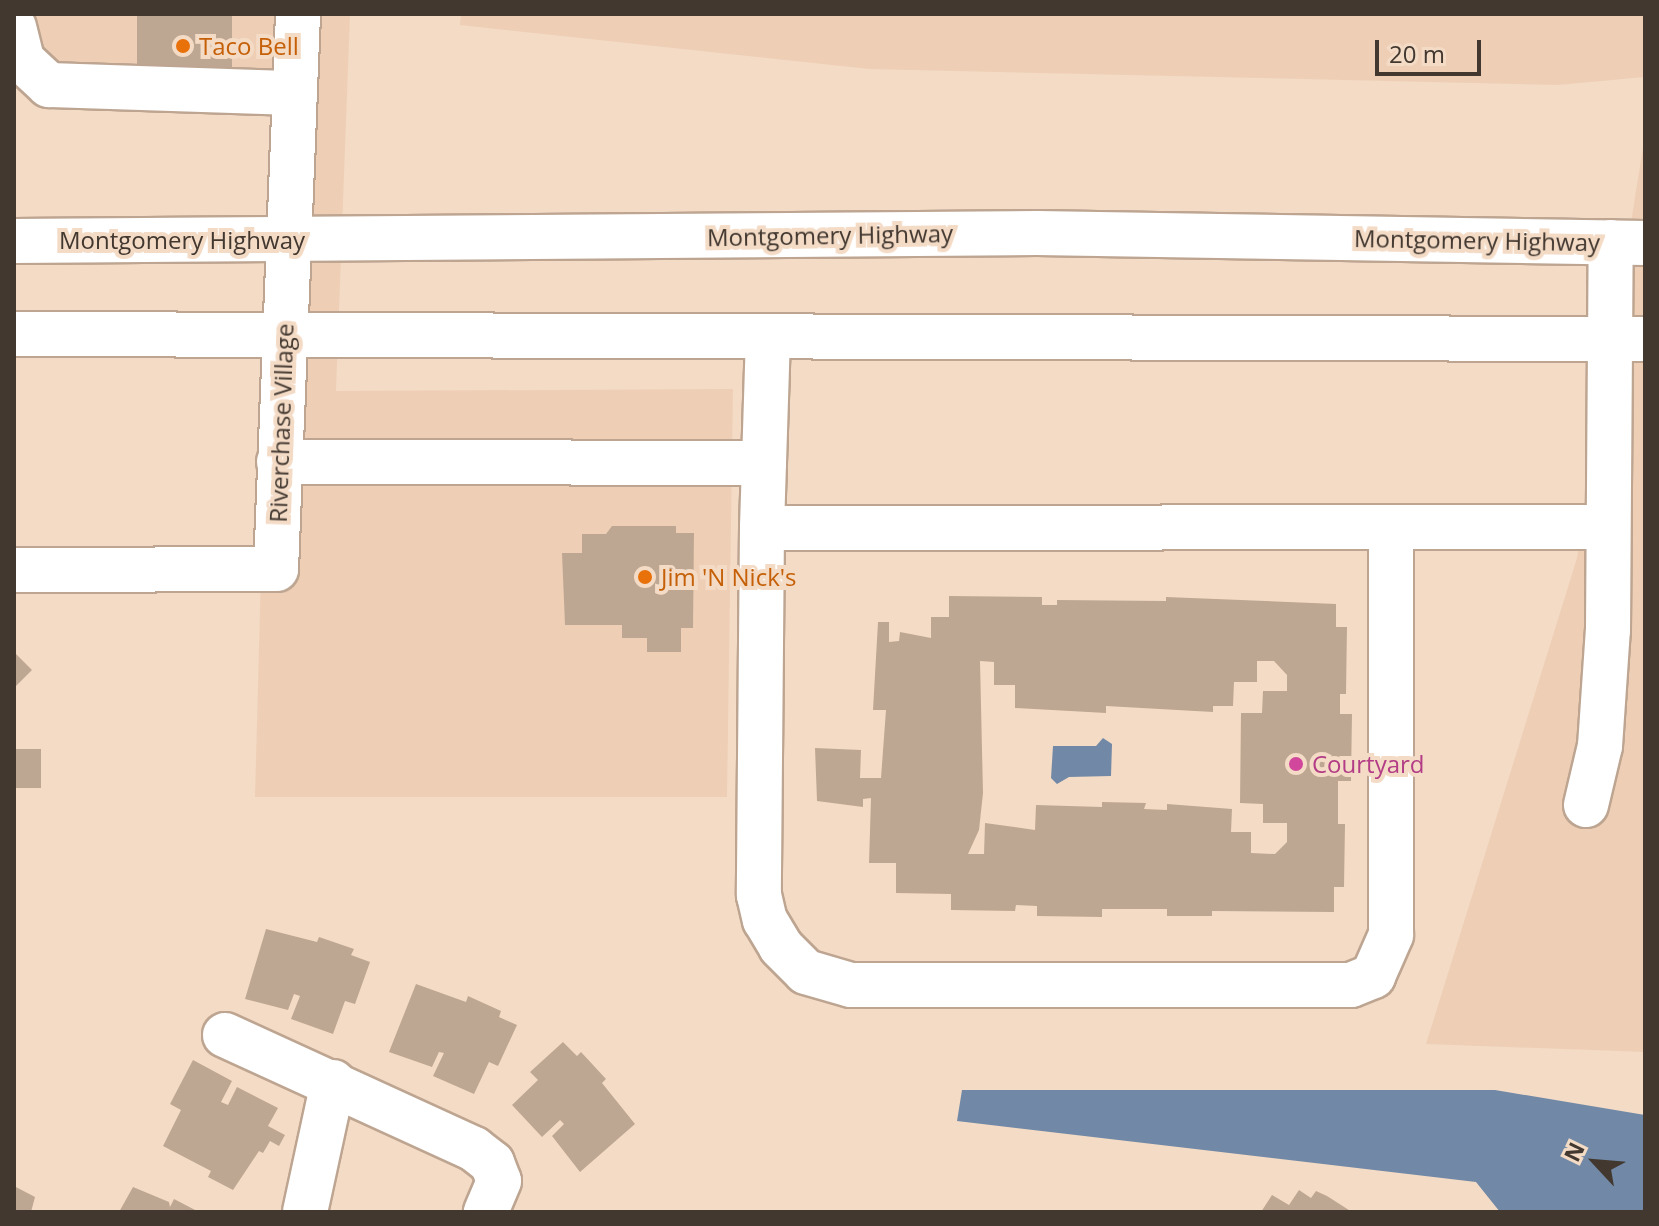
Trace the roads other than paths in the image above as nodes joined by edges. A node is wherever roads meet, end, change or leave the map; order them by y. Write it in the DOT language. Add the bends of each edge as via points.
graph roads {
  1 [pos="298,14"];
  2 [pos="14,27"];
  3 [pos="295,93"];
  4 [pos="288,240"];
  5 [pos="14,241"];
  6 [pos="1628,242"];
  7 [pos="14,334"];
  8 [pos="283,335"];
  9 [pos="768,337"];
  10 [pos="1626,339"];
  11 [pos="279,462"];
  12 [pos="764,463"];
  13 [pos="1608,527"];
  14 [pos="762,528"];
  15 [pos="1391,528"];
  16 [pos="14,570"];
  17 [pos="1586,805"];
  18 [pos="225,1035"];
  19 [pos="333,1082"];
  20 [pos="305,1212"];
  21 [pos="486,1212"];
  1 -- 3 [label="main road, Riverchase Village"];
  2 -- 3 [label="main road" via="22,60 49,85"];
  3 -- 4 [label="main road, Riverchase Village"];
  4 -- 5 [label="main road, Montgomery Highway"];
  4 -- 6 [label="main road, Montgomery Highway" via="1037,233"];
  4 -- 8 [label="main road, Riverchase Village"];
  6 -- 10 [label="main road"];
  7 -- 8 [label="main road"];
  8 -- 9 [label="main road"];
  8 -- 11 [label="main road, Riverchase Village"];
  9 -- 10 [label="main road"];
  9 -- 12 [label="main road"];
  10 -- 13 [label="main road"];
  11 -- 12 [label="main road"];
  11 -- 16 [label="main road, Riverchase Village" via="276,569"];
  12 -- 14 [label="main road"];
  13 -- 15 [label="main road"];
  13 -- 17 [label="main road" via="1600,746"];
  14 -- 15 [label="main road"];
  14 -- 15 [label="main road" via="759,895 765,920 781,947 824,981 898,985 1351,985 1373,976 1391,935"];
  18 -- 19 [label="main road"];
  19 -- 20 [label="main road"];
  19 -- 21 [label="main road" via="415,1118 492,1163 499,1181"];
}
